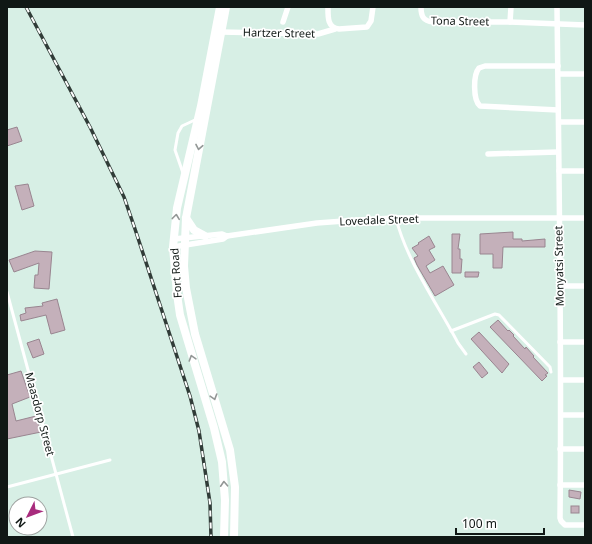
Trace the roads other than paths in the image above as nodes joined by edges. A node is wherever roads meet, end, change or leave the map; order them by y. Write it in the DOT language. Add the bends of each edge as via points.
graph roads {
  1 [pos="220,7"];
  2 [pos="226,7"];
  3 [pos="288,7"];
  4 [pos="328,7"];
  5 [pos="373,7"];
  6 [pos="420,7"];
  7 [pos="511,7"];
  8 [pos="557,7"];
  9 [pos="283,22"];
  10 [pos="510,22"];
  11 [pos="557,24"];
  12 [pos="585,24"];
  13 [pos="336,29"];
  14 [pos="221,32"];
  15 [pos="558,66"];
  16 [pos="559,74"];
  17 [pos="585,74"];
  18 [pos="558,110"];
  19 [pos="198,119"];
  20 [pos="558,122"];
  21 [pos="585,122"];
  22 [pos="558,152"];
  23 [pos="488,154"];
  24 [pos="559,170"];
  25 [pos="585,170"];
  26 [pos="184,176"];
  27 [pos="186,218"];
  28 [pos="396,218"];
  29 [pos="559,218"];
  30 [pos="585,218"];
  31 [pos="205,236"];
  32 [pos="227,236"];
  33 [pos="184,242"];
  34 [pos="173,243"];
  35 [pos="560,286"];
  36 [pos="585,286"];
  37 [pos="7,292"];
  38 [pos="451,332"];
  39 [pos="560,342"];
  40 [pos="585,342"];
  41 [pos="466,354"];
  42 [pos="551,372"];
  43 [pos="561,380"];
  44 [pos="585,380"];
  45 [pos="561,415"];
  46 [pos="585,415"];
  47 [pos="560,449"];
  48 [pos="585,449"];
  49 [pos="110,460"];
  50 [pos="56,474"];
  51 [pos="585,485"];
  52 [pos="560,486"];
  53 [pos="7,487"];
  54 [pos="225,500"];
  55 [pos="235,501"];
  56 [pos="585,525"];
  57 [pos="73,537"];
  58 [pos="224,537"];
  59 [pos="234,537"];
  1 -- 19 [label="main road, Fort Road"];
  2 -- 14 [label="main road, Fort Road"];
  3 -- 9 [label="street, Hartzer Street"];
  4 -- 13 [label="street" via="330,25"];
  5 -- 13 [label="street, Hartzer Street" via="371,21 366,26"];
  6 -- 10 [label="street, Tona Street" via="423,18 429,22"];
  7 -- 10 [label="street"];
  8 -- 11 [label="street, Monyatsi Street"];
  10 -- 11 [label="street, Tona Street"];
  11 -- 12 [label="street, Tona Street"];
  11 -- 15 [label="street, Monyatsi Street"];
  13 -- 14 [label="street, Hartzer Street" via="309,34"];
  14 -- 27 [label="main road, Fort Road, one-way"];
  15 -- 16 [label="street, Monyatsi Street"];
  15 -- 18 [label="street" via="485,66 479,68 474,75 476,99 480,106"];
  16 -- 17 [label="street"];
  16 -- 18 [label="street, Monyatsi Street"];
  18 -- 20 [label="street, Monyatsi Street"];
  19 -- 26 [label="main road, Fort Road"];
  19 -- 26 [label="lane" via="182,126 178,132 174,150"];
  20 -- 21 [label="street"];
  20 -- 22 [label="street, Monyatsi Street"];
  22 -- 23 [label="street"];
  22 -- 24 [label="street, Monyatsi Street"];
  24 -- 25 [label="street"];
  24 -- 29 [label="street, Monyatsi Street"];
  34 -- 26 [label="main road, Fort Road, one-way"];
  27 -- 31 [label="main road" via="194,230"];
  27 -- 33 [label="main road, Fort Road"];
  28 -- 29 [label="street, Lovedale Street"];
  28 -- 32 [label="street, Lovedale Street" via="317,223"];
  28 -- 38 [label="lane" via="408,253"];
  29 -- 30 [label="street, Lovedale Street"];
  29 -- 35 [label="street, Monyatsi Street"];
  31 -- 32 [label="street, Lovedale Street"];
  31 -- 33 [label="street, Lovedale Street"];
  32 -- 33 [label="street" via="223,239"];
  33 -- 34 [label="street, Lovedale Street"];
  33 -- 55 [label="main road, Fort Road, one-way" via="189,312 230,450"];
  54 -- 34 [label="main road, Fort Road, one-way" via="219,446 180,315"];
  35 -- 36 [label="street"];
  35 -- 39 [label="street, Monyatsi Street"];
  37 -- 50 [label="lane, Maasdorp Street"];
  38 -- 41 [label="lane"];
  38 -- 42 [label="lane" via="495,314 499,315 550,367"];
  39 -- 40 [label="street"];
  39 -- 43 [label="street, Monyatsi Street"];
  43 -- 44 [label="street"];
  43 -- 45 [label="street, Monyatsi Street"];
  45 -- 46 [label="street"];
  45 -- 47 [label="street, Monyatsi Street"];
  47 -- 48 [label="street"];
  47 -- 52 [label="street, Monyatsi Street"];
  49 -- 50 [label="lane"];
  50 -- 53 [label="lane"];
  50 -- 57 [label="lane, Maasdorp Street"];
  51 -- 52 [label="street"];
  52 -- 56 [label="street, Monyatsi Street" via="562,523"];
  54 -- 55 [label="main road"];
  54 -- 58 [label="main road, Fort Road"];
  55 -- 59 [label="main road, Fort Road"];
}
